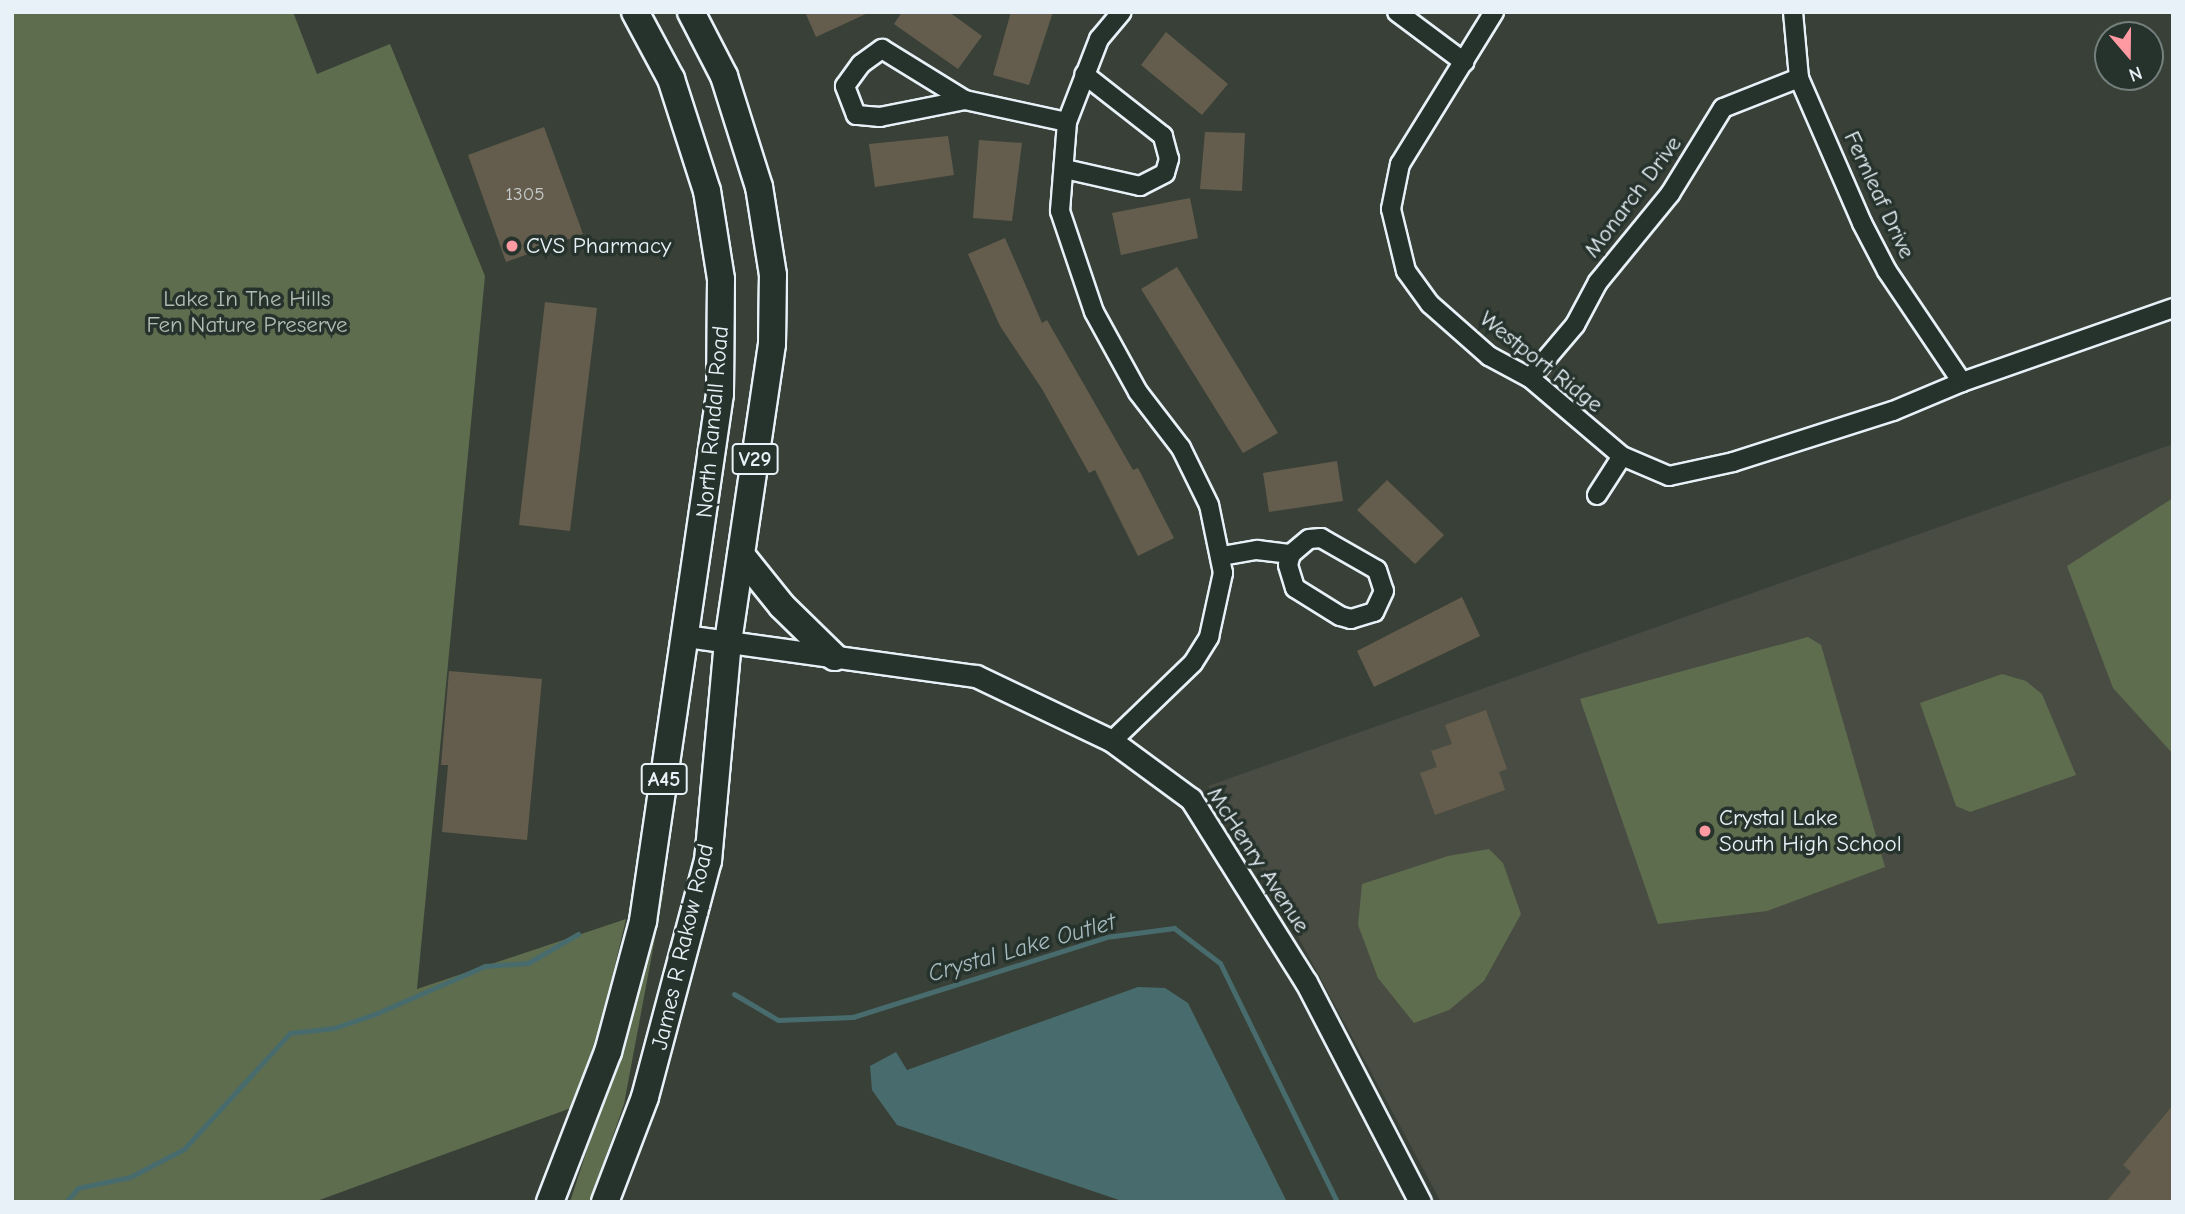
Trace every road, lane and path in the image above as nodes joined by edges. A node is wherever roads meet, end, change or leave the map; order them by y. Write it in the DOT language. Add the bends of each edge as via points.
graph roads {
  1 [pos="635,12"];
  2 [pos="691,12"];
  3 [pos="1397,12"];
  4 [pos="1494,12"];
  5 [pos="1793,12"];
  6 [pos="1120,13"];
  7 [pos="1464,62"];
  8 [pos="1084,74"];
  9 [pos="1799,78"];
  10 [pos="965,100"];
  11 [pos="1067,122"];
  12 [pos="1066,169"];
  13 [pos="2173,308"];
  14 [pos="1530,378"];
  15 [pos="1962,382"];
  16 [pos="1622,456"];
  17 [pos="1597,495"];
  18 [pos="1291,554"];
  19 [pos="741,555"];
  20 [pos="1222,556"];
  21 [pos="687,636"];
  22 [pos="728,642"];
  23 [pos="834,657"];
  24 [pos="1112,741"];
  25 [pos="550,1202"];
  26 [pos="605,1202"];
  27 [pos="1420,1202"];
  1 -- 21 [label="main road, North Randall Road / V29" via="666,69 692,136 707,191 721,279 720,394"];
  2 -- 19 [label="main road, North Randall Road / V29" via="724,76 741,123 759,187 773,275 772,344"];
  3 -- 7 [label="street"];
  4 -- 7 [label="street, Westport Ridge"];
  5 -- 9 [label="street, Fernleaf Drive"];
  6 -- 8 [label="street" via="1099,39"];
  7 -- 14 [label="street, Westport Ridge" via="1400,164 1391,209 1406,271 1430,303 1489,356"];
  8 -- 11 [label="street"];
  8 -- 12 [label="street" via="1163,136 1170,159 1165,173 1140,186"];
  9 -- 14 [label="street, Monarch Drive" via="1723,108 1670,194 1598,282 1574,325"];
  9 -- 15 [label="street, Fernleaf Drive" via="1887,271"];
  10 -- 10 [label="street" via="882,49 861,64 845,86 856,115 880,117"];
  10 -- 11 [label="street"];
  11 -- 12 [label="street"];
  12 -- 20 [label="street" via="1060,211 1075,265 1094,312 1138,393 1181,448 1209,505"];
  13 -- 15 [label="street, Westport Ridge"];
  14 -- 16 [label="street, Westport Ridge"];
  15 -- 16 [label="street, Westport Ridge" via="1894,411 1721,465 1669,476"];
  16 -- 17 [label="street"];
  18 -- 18 [label="street" via="1289,577 1295,588 1340,616 1363,618 1381,603 1383,580 1377,569 1332,541 1309,539"];
  18 -- 20 [label="street" via="1257,550"];
  19 -- 22 [label="main road, North Randall Road / V29"];
  19 -- 23 [label="main road" via="782,606"];
  20 -- 24 [label="street" via="1216,614 1198,654 1167,692"];
  21 -- 22 [label="street, McHenry Avenue"];
  21 -- 25 [label="main road, James R Rakow Road / A45" via="643,921 627,993"];
  22 -- 23 [label="street, McHenry Avenue"];
  22 -- 26 [label="main road, James R Rakow Road / A45" via="708,861 653,1070"];
  23 -- 24 [label="street, McHenry Avenue" via="976,676"];
  24 -- 27 [label="street, McHenry Avenue" via="1191,799 1306,982"];
}
